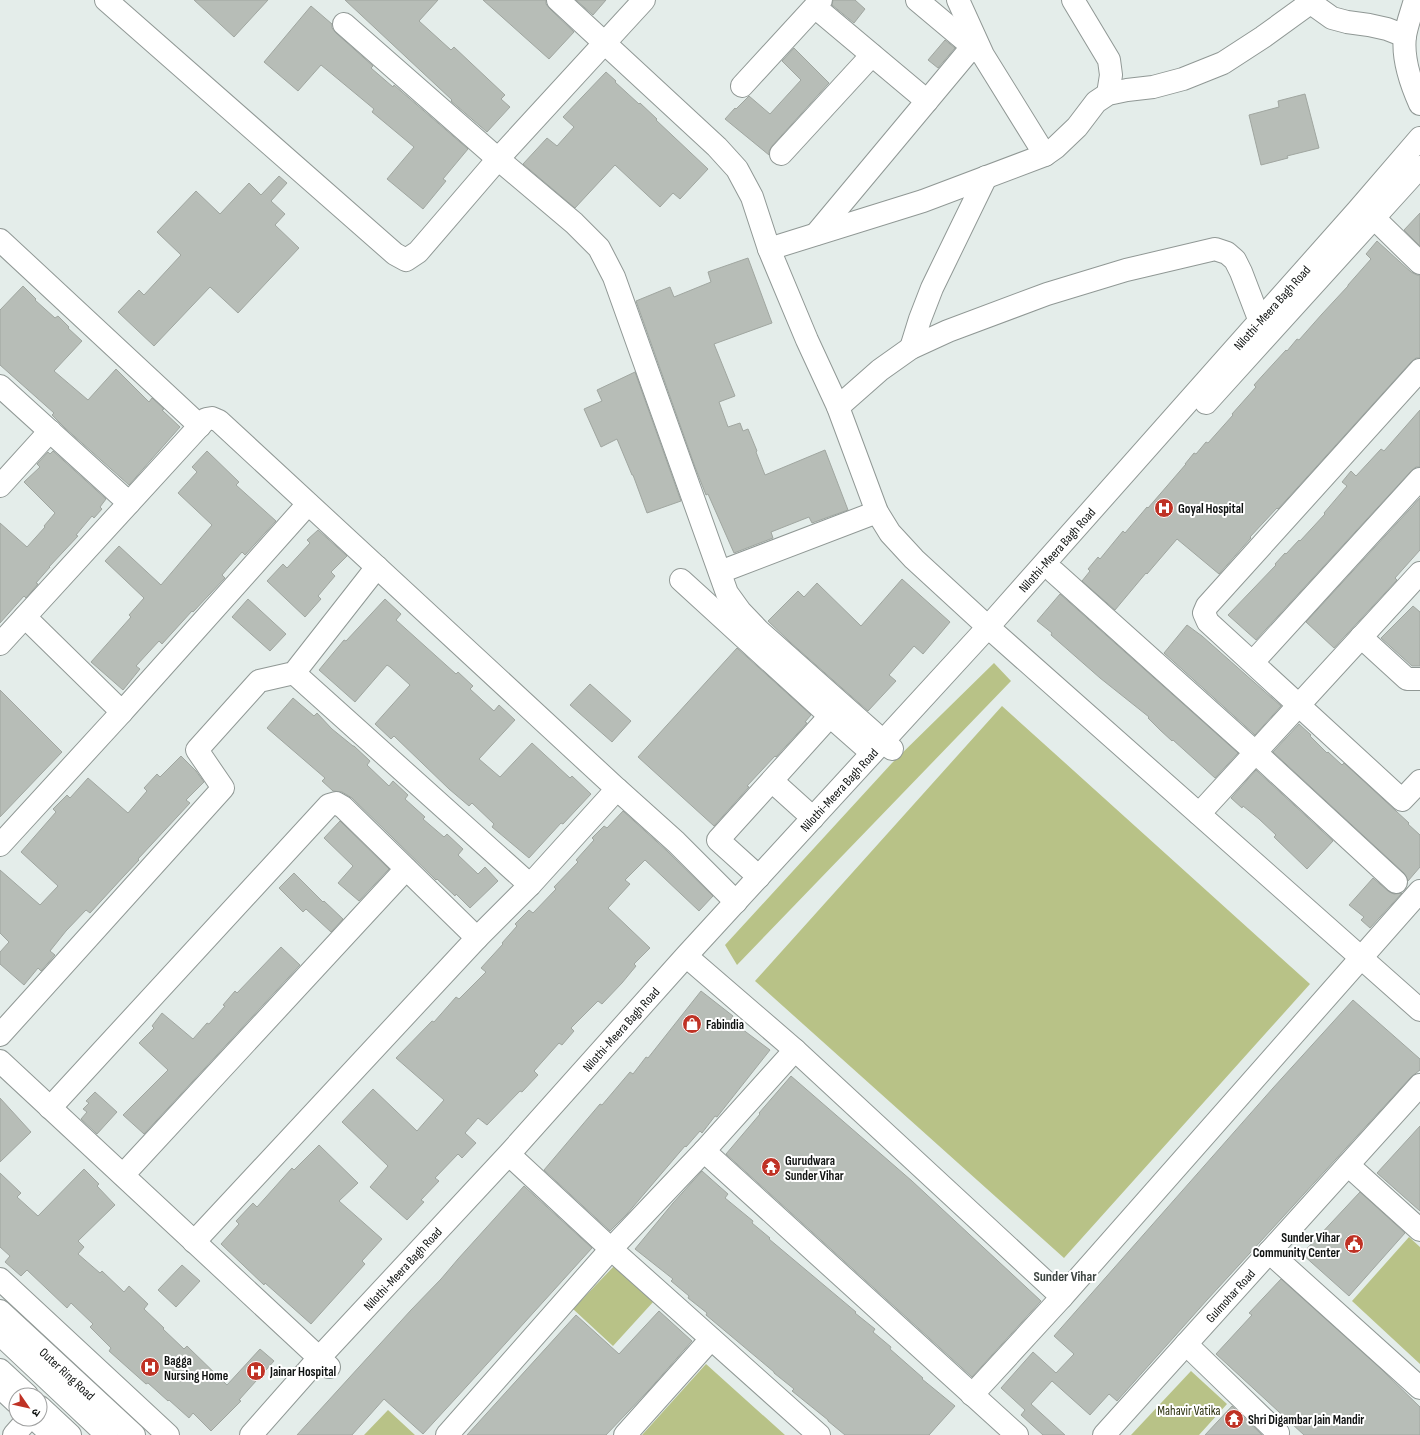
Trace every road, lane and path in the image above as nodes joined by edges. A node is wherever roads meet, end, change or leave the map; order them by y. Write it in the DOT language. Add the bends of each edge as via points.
graph roads {
  1 [pos="106,0"];
  2 [pos="558,0"];
  3 [pos="644,0"];
  4 [pos="917,0"];
  5 [pos="958,0"];
  6 [pos="1415,0"];
  7 [pos="1078,2"];
  8 [pos="1312,2"];
  9 [pos="818,3"];
  10 [pos="344,24"];
  11 [pos="1405,36"];
  12 [pos="605,42"];
  13 [pos="977,51"];
  14 [pos="872,55"];
  15 [pos="742,86"];
  16 [pos="1108,94"];
  17 [pos="927,101"];
  18 [pos="1420,104"];
  19 [pos="1420,138"];
  20 [pos="781,154"];
  21 [pos="1045,155"];
  22 [pos="498,159"];
  23 [pos="1420,167"];
  24 [pos="986,177"];
  25 [pos="1374,218"];
  26 [pos="816,234"];
  27 [pos="0,240"];
  28 [pos="769,249"];
  29 [pos="1420,263"];
  30 [pos="1265,325"];
  31 [pos="911,348"];
  32 [pos="1420,370"];
  33 [pos="0,386"];
  34 [pos="838,407"];
  35 [pos="200,426"];
  36 [pos="50,431"];
  37 [pos="1420,479"];
  38 [pos="0,486"];
  39 [pos="129,503"];
  40 [pos="308,504"];
  41 [pos="877,512"];
  42 [pos="377,567"];
  43 [pos="720,572"];
  44 [pos="1054,572"];
  45 [pos="1420,573"];
  46 [pos="681,580"];
  47 [pos="25,616"];
  48 [pos="993,631"];
  49 [pos="1361,637"];
  50 [pos="0,644"];
  51 [pos="1253,662"];
  52 [pos="294,673"];
  53 [pos="1420,679"];
  54 [pos="1298,704"];
  55 [pos="122,712"];
  56 [pos="830,716"];
  57 [pos="882,748"];
  58 [pos="1255,752"];
  59 [pos="772,780"];
  60 [pos="1420,781"];
  61 [pos="617,789"];
  62 [pos="1199,814"];
  63 [pos="813,818"];
  64 [pos="0,846"];
  65 [pos="406,869"];
  66 [pos="759,876"];
  67 [pos="1396,882"];
  68 [pos="530,885"];
  69 [pos="1420,891"];
  70 [pos="736,902"];
  71 [pos="477,938"];
  72 [pos="1362,958"];
  73 [pos="693,962"];
  74 [pos="1420,1010"];
  75 [pos="0,1035"];
  76 [pos="796,1050"];
  77 [pos="0,1061"];
  78 [pos="1420,1084"];
  79 [pos="50,1108"];
  80 [pos="704,1151"];
  81 [pos="516,1161"];
  82 [pos="1348,1165"];
  83 [pos="123,1175"];
  84 [pos="1420,1230"];
  85 [pos="194,1242"];
  86 [pos="612,1249"];
  87 [pos="1269,1252"];
  88 [pos="0,1279"];
  89 [pos="1062,1297"];
  90 [pos="0,1311"];
  91 [pos="0,1334"];
  92 [pos="711,1339"];
  93 [pos="1186,1344"];
  94 [pos="324,1362"];
  95 [pos="0,1370"];
  96 [pos="0,1387"];
  97 [pos="18,1387"];
  98 [pos="1420,1388"];
  99 [pos="8,1394"];
  100 [pos="972,1395"];
  101 [pos="48,1414"];
  102 [pos="0,1426"];
  103 [pos="21,1427"];
  104 [pos="44,1427"];
  105 [pos="1278,1434"];
  106 [pos="10,1435"];
  107 [pos="14,1435"];
  108 [pos="52,1435"];
  109 [pos="70,1435"];
  110 [pos="107,1435"];
  111 [pos="134,1435"];
  112 [pos="168,1435"];
  113 [pos="251,1435"];
  114 [pos="268,1435"];
  115 [pos="447,1435"];
  116 [pos="625,1435"];
  117 [pos="819,1435"];
  118 [pos="1017,1435"];
  119 [pos="1104,1435"];
  1 -- 22 [label="street" via="395,254 406,260 418,252"];
  2 -- 12 [label="street"];
  3 -- 12 [label="street"];
  4 -- 13 [label="street"];
  5 -- 13 [label="street"];
  6 -- 11 [label="street"];
  7 -- 16 [label="street" via="1109,60 1111,76"];
  8 -- 11 [label="street" via="1332,18 1369,24"];
  8 -- 16 [label="street" via="1223,63 1183,80"];
  9 -- 14 [label="street"];
  9 -- 15 [label="street"];
  10 -- 22 [label="street"];
  11 -- 18 [label="street" via="1405,59"];
  12 -- 22 [label="street"];
  12 -- 28 [label="street" via="737,169 752,197"];
  13 -- 17 [label="street"];
  13 -- 21 [label="street"];
  14 -- 17 [label="street"];
  14 -- 20 [label="street"];
  16 -- 21 [label="street" via="1096,102 1077,127"];
  17 -- 26 [label="street"];
  19 -- 30 [label="street, Nilothi-Meera Bagh Road"];
  21 -- 24 [label="street"];
  22 -- 43 [label="street" via="574,223 599,248 614,277"];
  23 -- 25 [label="street, Nilothi-Meera Bagh Road"];
  24 -- 26 [label="street" via="923,201"];
  24 -- 31 [label="street" via="932,288"];
  25 -- 29 [label="street"];
  25 -- 30 [label="street, Nilothi-Meera Bagh Road"];
  26 -- 28 [label="street"];
  27 -- 35 [label="street"];
  28 -- 34 [label="street"];
  30 -- 31 [label="street" via="1235,260 1227,253 1214,249 1126,270 1047,294 948,331"];
  30 -- 44 [label="street, Nilothi-Meera Bagh Road"];
  30 -- 48 [label="street, Nilothi-Meera Bagh Road"];
  31 -- 34 [label="street" via="880,370"];
  32 -- 51 [label="street" via="1207,606 1204,613 1208,622"];
  33 -- 36 [label="street"];
  34 -- 41 [label="street"];
  35 -- 39 [label="street"];
  35 -- 40 [label="street" via="212,418 219,421"];
  36 -- 38 [label="street"];
  36 -- 39 [label="street"];
  37 -- 51 [label="street"];
  39 -- 47 [label="street"];
  40 -- 42 [label="street"];
  40 -- 55 [label="street"];
  41 -- 43 [label="street"];
  41 -- 48 [label="street" via="890,533 914,559"];
  42 -- 52 [label="street"];
  42 -- 61 [label="street"];
  43 -- 57 [label="street" via="728,593 740,611"];
  44 -- 48 [label="street, Nilothi-Meera Bagh Road"];
  44 -- 58 [label="street"];
  45 -- 49 [label="street"];
  46 -- 56 [label="street"];
  47 -- 50 [label="street"];
  47 -- 55 [label="street"];
  48 -- 57 [label="street, Nilothi-Meera Bagh Road"];
  48 -- 62 [label="street"];
  49 -- 53 [label="street" via="1407,679"];
  49 -- 54 [label="street"];
  51 -- 54 [label="street"];
  52 -- 68 [label="street"];
  52 -- 75 [label="street" via="259,681 197,750 223,788"];
  54 -- 58 [label="street"];
  54 -- 60 [label="street" via="1402,800"];
  55 -- 64 [label="street"];
  56 -- 57 [label="street"];
  56 -- 59 [label="street"];
  57 -- 63 [label="street, Nilothi-Meera Bagh Road"];
  57 -- 73 [label="street, Nilothi-Meera Bagh Road"];
  58 -- 62 [label="street"];
  58 -- 67 [label="street"];
  59 -- 63 [label="street"];
  59 -- 66 [label="street" via="718,840"];
  61 -- 68 [label="street"];
  61 -- 70 [label="street" via="676,842"];
  62 -- 72 [label="street"];
  63 -- 66 [label="street, Nilothi-Meera Bagh Road"];
  65 -- 71 [label="street"];
  65 -- 79 [label="street" via="344,807 336,803 329,805"];
  65 -- 83 [label="street"];
  66 -- 70 [label="street, Nilothi-Meera Bagh Road"];
  68 -- 71 [label="street"];
  69 -- 72 [label="street"];
  70 -- 94 [label="street, Nilothi-Meera Bagh Road"];
  71 -- 85 [label="street"];
  72 -- 74 [label="street"];
  72 -- 89 [label="street"];
  73 -- 76 [label="street"];
  73 -- 81 [label="street, Nilothi-Meera Bagh Road"];
  76 -- 80 [label="street"];
  76 -- 89 [label="street"];
  77 -- 79 [label="street"];
  78 -- 82 [label="street, Gulmohar Road"];
  79 -- 83 [label="street"];
  80 -- 86 [label="street"];
  80 -- 100 [label="street"];
  81 -- 86 [label="street"];
  81 -- 94 [label="street, Nilothi-Meera Bagh Road"];
  82 -- 84 [label="street"];
  82 -- 87 [label="street, Gulmohar Road"];
  83 -- 85 [label="street"];
  85 -- 94 [label="street"];
  86 -- 92 [label="street"];
  86 -- 115 [label="street"];
  87 -- 93 [label="street, Gulmohar Road"];
  87 -- 98 [label="street"];
  88 -- 112 [label="street"];
  89 -- 100 [label="street"];
  90 -- 111 [label="street, Outer Ring Road"];
  91 -- 110 [label="street, Outer Ring Road"];
  92 -- 116 [label="street"];
  92 -- 117 [label="street"];
  93 -- 105 [label="street"];
  93 -- 119 [label="street, Gulmohar Road"];
  94 -- 113 [label="street, Nilothi-Meera Bagh Road"];
  94 -- 114 [label="street, Nilothi-Meera Bagh Road"];
  95 -- 97 [label="street"];
  96 -- 99 [label="street"];
  100 -- 118 [label="street"];
  101 -- 109 [label="street"];
  102 -- 106 [label="street"];
  103 -- 107 [label="street"];
  104 -- 108 [label="street"];
}
